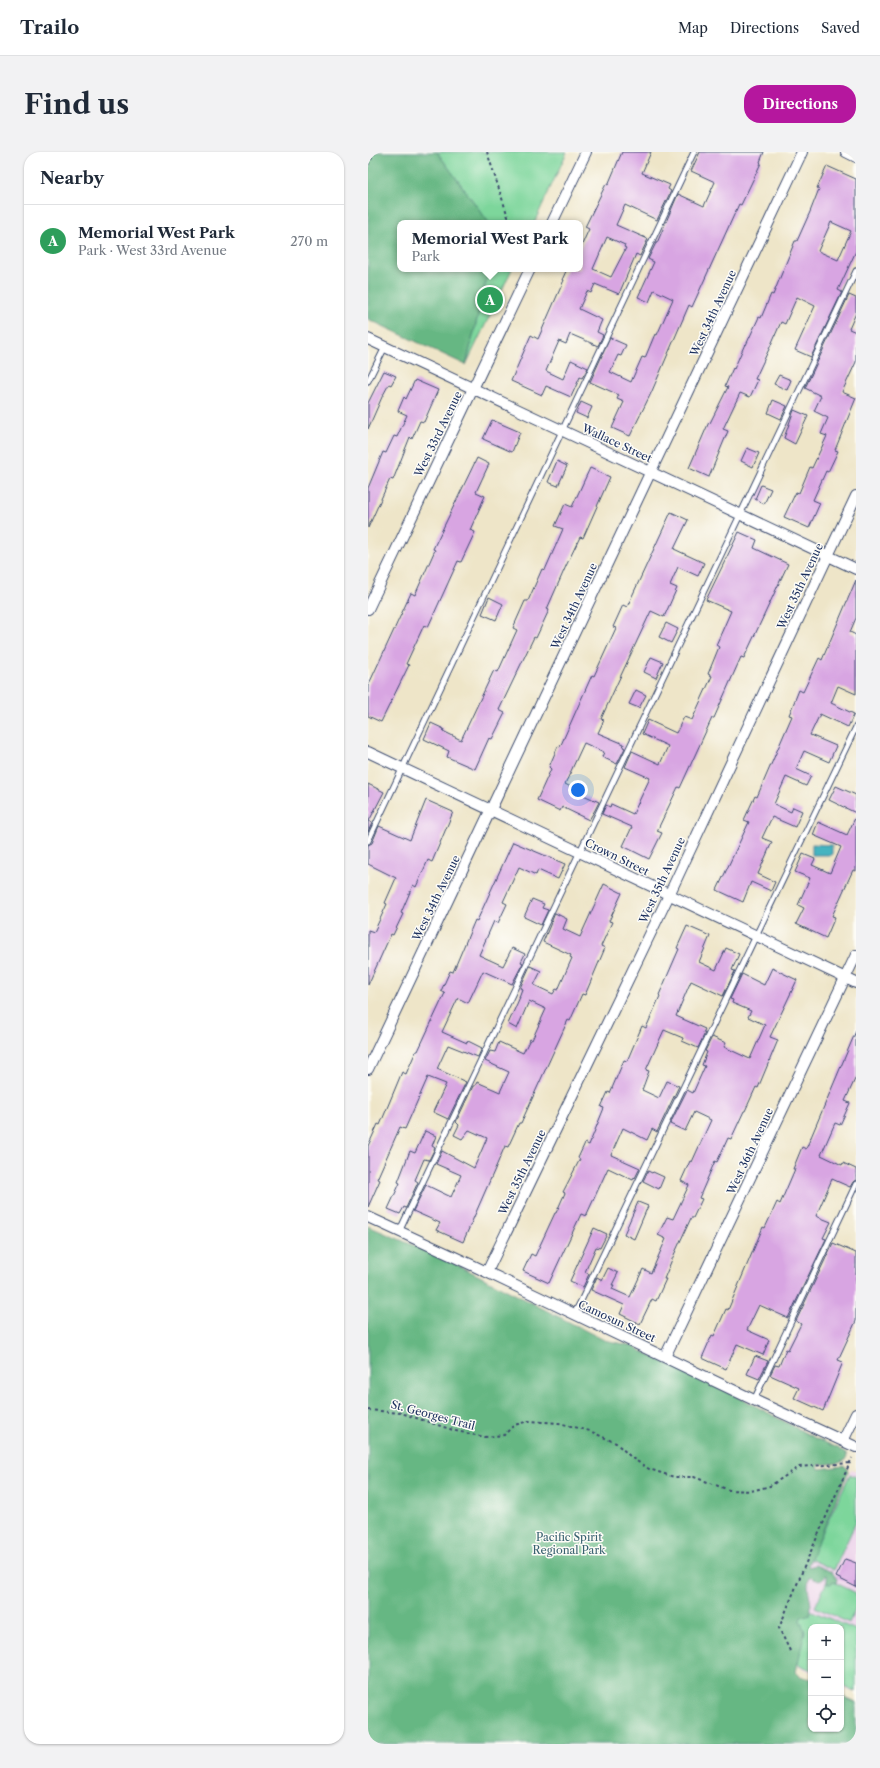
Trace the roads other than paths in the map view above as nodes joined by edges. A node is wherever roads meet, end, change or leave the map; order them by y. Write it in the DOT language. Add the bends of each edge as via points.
graph roads {
  1 [pos="586,152"];
  2 [pos="694,152"];
  3 [pos="802,152"];
  4 [pos="846,152"];
  5 [pos="856,157"];
  6 [pos="553,220"];
  7 [pos="856,271"];
  8 [pos="529,272"];
  9 [pos="368,339"];
  10 [pos="385,347"];
  11 [pos="368,381"];
  12 [pos="473,388"];
  13 [pos="562,431"];
  14 [pos="651,472"];
  15 [pos="856,496"];
  16 [pos="740,513"];
  17 [pos="828,555"];
  18 [pos="856,569"];
  19 [pos="368,609"];
  20 [pos="856,727"];
  21 [pos="368,752"];
  22 [pos="403,768"];
  23 [pos="491,811"];
  24 [pos="368,841"];
  25 [pos="580,853"];
  26 [pos="669,895"];
  27 [pos="756,936"];
  28 [pos="856,955"];
  29 [pos="845,978"];
  30 [pos="856,983"];
  31 [pos="368,1069"];
  32 [pos="856,1184"];
  33 [pos="368,1217"];
  34 [pos="399,1232"];
  35 [pos="487,1272"];
  36 [pos="574,1314"];
  37 [pos="666,1357"];
  38 [pos="754,1400"];
  39 [pos="856,1414"];
  40 [pos="843,1441"];
  41 [pos="854,1452"];
  1 -- 6 [label="street"];
  2 -- 13 [label="lane"];
  3 -- 14 [label="street, West 34th Avenue"];
  4 -- 5 [label="street"];
  7 -- 16 [label="lane"];
  8 -- 12 [label="street, West 33rd Avenue"];
  9 -- 10 [label="street, Wallace Street"];
  10 -- 11 [label="lane"];
  10 -- 12 [label="street, Wallace Street"];
  12 -- 13 [label="street, Wallace Street"];
  12 -- 19 [label="street, West 33rd Avenue"];
  13 -- 14 [label="street, Wallace Street"];
  13 -- 22 [label="lane"];
  14 -- 16 [label="street, Wallace Street"];
  14 -- 23 [label="street, West 34th Avenue"];
  15 -- 17 [label="street, West 35th Avenue"];
  16 -- 17 [label="street, Wallace Street"];
  16 -- 25 [label="lane"];
  17 -- 18 [label="street, Wallace Street"];
  17 -- 26 [label="street, West 35th Avenue"];
  20 -- 27 [label="lane"];
  21 -- 22 [label="street, Crown Street"];
  22 -- 23 [label="street, Crown Street"];
  22 -- 24 [label="lane"];
  23 -- 25 [label="street, Crown Street"];
  23 -- 31 [label="street, West 34th Avenue"];
  25 -- 26 [label="street, Crown Street"];
  25 -- 34 [label="lane"];
  26 -- 27 [label="street, Crown Street"];
  26 -- 35 [label="street, West 35th Avenue"];
  27 -- 29 [label="street, Crown Street"];
  27 -- 36 [label="lane"];
  28 -- 29 [label="street, West 36th Avenue"];
  29 -- 30 [label="street, Crown Street"];
  29 -- 37 [label="street, West 36th Avenue"];
  32 -- 38 [label="lane"];
  33 -- 34 [label="street, Camosun Street"];
  34 -- 35 [label="street, Camosun Street"];
  35 -- 36 [label="street, Camosun Street"];
  36 -- 37 [label="street, Camosun Street"];
  37 -- 38 [label="street, Camosun Street"];
  38 -- 40 [label="street, Camosun Street"];
  39 -- 40 [label="street"];
  40 -- 41 [label="street, Camosun Street"];
}
